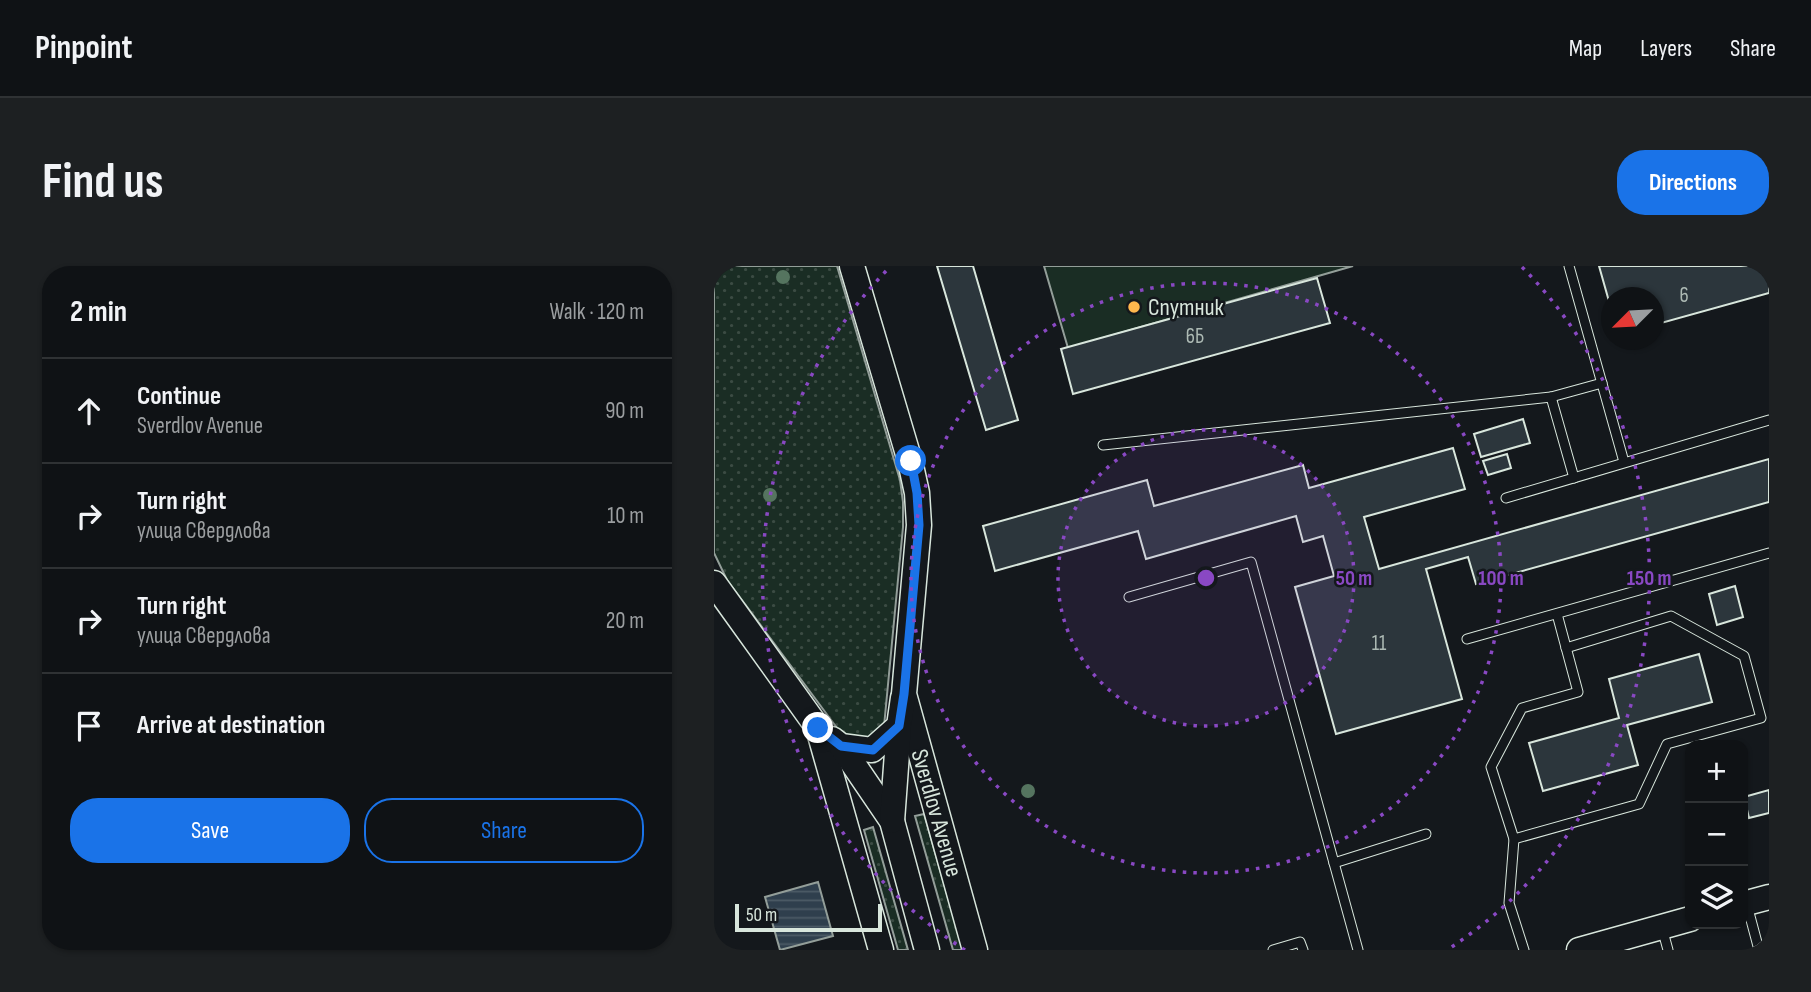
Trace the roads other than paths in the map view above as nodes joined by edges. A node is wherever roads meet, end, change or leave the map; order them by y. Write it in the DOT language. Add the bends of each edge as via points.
graph roads {
  1 [pos="852,266"];
  2 [pos="1569,266"];
  3 [pos="1602,383"];
  4 [pos="1550,397"];
  5 [pos="1769,420"];
  6 [pos="1103,444"];
  7 [pos="1624,462"];
  8 [pos="1574,478"];
  9 [pos="1506,498"];
  10 [pos="1769,553"];
  11 [pos="714,583"];
  12 [pos="1129,597"];
  13 [pos="1557,614"];
  14 [pos="1467,639"];
  15 [pos="1566,648"];
  16 [pos="904,694"];
  17 [pos="899,726"];
  18 [pos="818,728"];
  19 [pos="841,746"];
  20 [pos="892,821"];
  21 [pos="1426,834"];
  22 [pos="1514,839"];
  23 [pos="1334,863"];
  24 [pos="1753,901"];
  25 [pos="1685,923"];
  26 [pos="1665,939"];
  27 [pos="881,950"];
  28 [pos="927,950"];
  29 [pos="975,950"];
  30 [pos="1273,950"];
  31 [pos="1303,950"];
  32 [pos="1358,950"];
  33 [pos="1524,950"];
  34 [pos="1580,950"];
  35 [pos="1759,950"];
  1 -- 16 [label="main road, Sverdlov Avenue" via="917,493 919,525"];
  2 -- 3 [label="lane"];
  3 -- 4 [label="lane"];
  3 -- 7 [label="lane"];
  4 -- 6 [label="lane"];
  4 -- 8 [label="lane"];
  5 -- 7 [label="lane"];
  7 -- 8 [label="lane"];
  8 -- 9 [label="lane"];
  10 -- 13 [label="lane"];
  11 -- 18 [label="main road"];
  12 -- 23 [label="lane" via="1251,562"];
  13 -- 14 [label="lane"];
  13 -- 15 [label="lane"];
  15 -- 22 [label="lane" via="1578,692 1522,708 1491,767"];
  15 -- 22 [label="lane" via="1671,616 1744,656 1761,718 1667,744 1639,804"];
  16 -- 17 [label="main road, Sverdlov Avenue"];
  16 -- 29 [label="main road, Sverdlov Avenue"];
  17 -- 19 [label="main road" via="873,750"];
  17 -- 20 [label="main road, Sverdlov Avenue"];
  18 -- 19 [label="main road, Sverdlov Avenue"];
  18 -- 27 [label="main road"];
  19 -- 20 [label="main road, Sverdlov Avenue"];
  20 -- 28 [label="main road, Sverdlov Avenue"];
  21 -- 23 [label="lane"];
  22 -- 33 [label="lane" via="1509,903"];
  23 -- 32 [label="lane"];
  24 -- 35 [label="lane"];
  25 -- 26 [label="main road"];
  26 -- 34 [label="main road"];
  30 -- 31 [label="lane" via="1300,942"];
}
